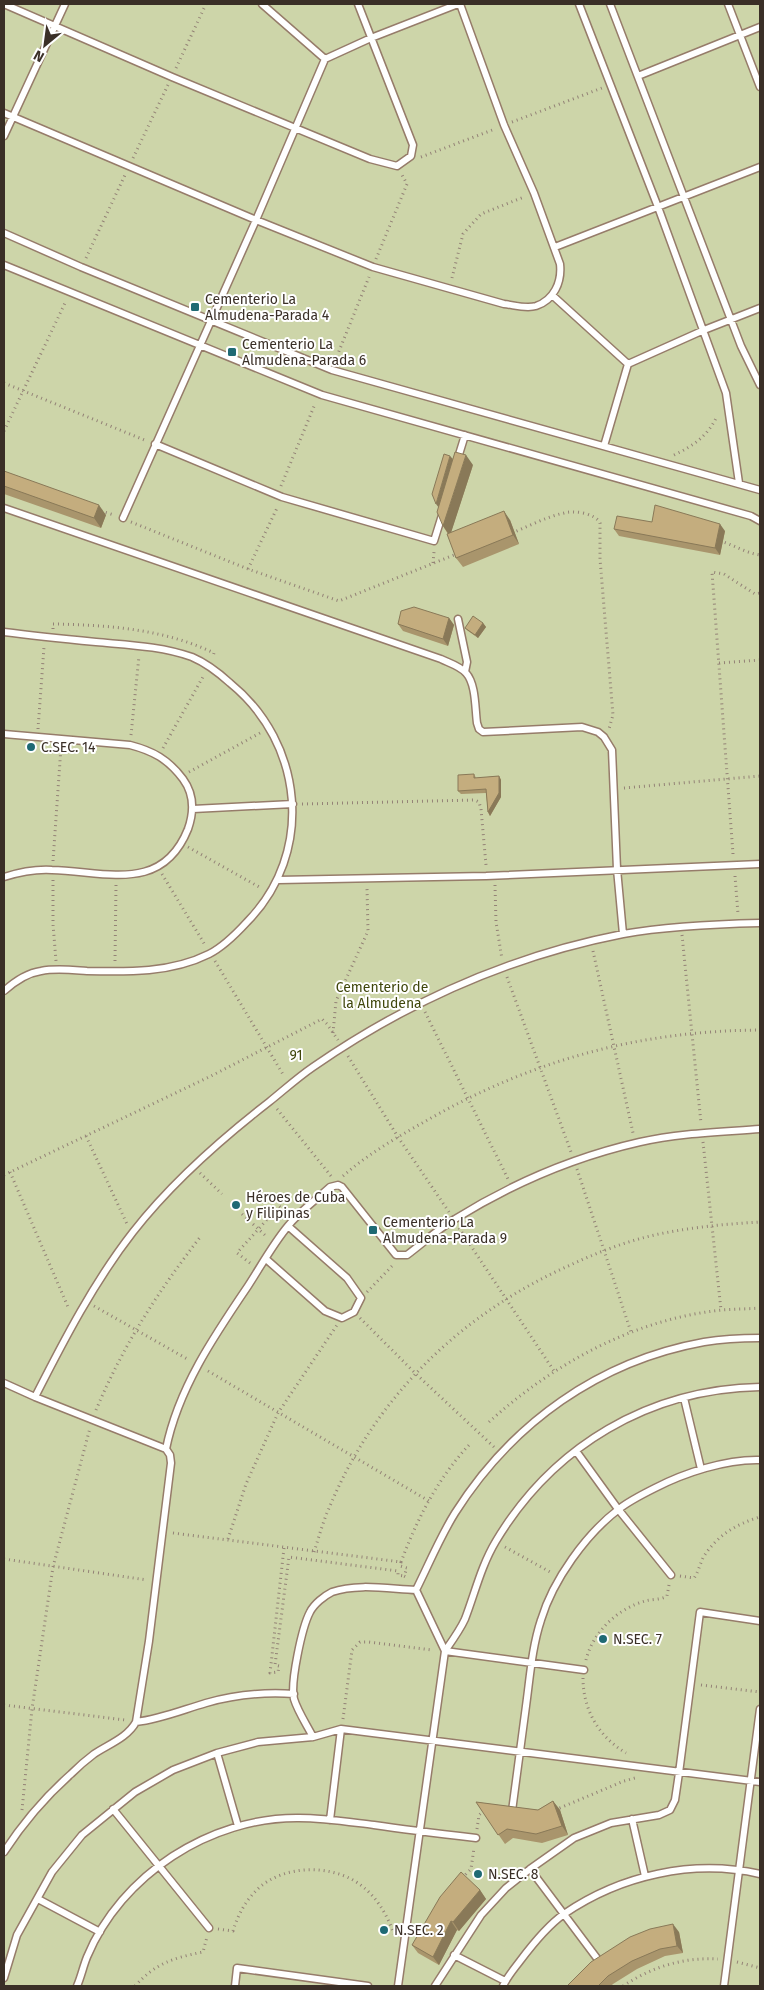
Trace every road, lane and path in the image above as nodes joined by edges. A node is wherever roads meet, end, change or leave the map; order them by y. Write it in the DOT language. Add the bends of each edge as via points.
graph roads {
  1 [pos="4,4"];
  2 [pos="65,4"];
  3 [pos="206,4"];
  4 [pos="262,4"];
  5 [pos="358,4"];
  6 [pos="459,4"];
  7 [pos="580,4"];
  8 [pos="610,4"];
  9 [pos="728,4"];
  10 [pos="54,27"];
  11 [pos="760,27"];
  12 [pos="740,34"];
  13 [pos="371,38"];
  14 [pos="325,59"];
  15 [pos="638,76"];
  16 [pos="172,77"];
  17 [pos="760,87"];
  18 [pos="4,113"];
  19 [pos="12,117"];
  20 [pos="295,129"];
  21 [pos="4,136"];
  22 [pos="129,166"];
  23 [pos="760,167"];
  24 [pos="534,193"];
  25 [pos="684,198"];
  26 [pos="658,207"];
  27 [pos="256,220"];
  28 [pos="4,233"];
  29 [pos="555,247"];
  30 [pos="4,265"];
  31 [pos="81,267"];
  32 [pos="449,289"];
  33 [pos="70,293"];
  34 [pos="552,295"];
  35 [pos="760,308"];
  36 [pos="211,320"];
  37 [pos="731,320"];
  38 [pos="704,330"];
  39 [pos="199,346"];
  40 [pos="628,364"];
  41 [pos="4,383"];
  42 [pos="760,385"];
  43 [pos="24,391"];
  44 [pos="719,409"];
  45 [pos="313,413"];
  46 [pos="4,431"];
  47 [pos="465,435"];
  48 [pos="155,444"];
  49 [pos="604,446"];
  50 [pos="662,461"];
  51 [pos="455,470"];
  52 [pos="282,484"];
  53 [pos="739,484"];
  54 [pos="760,490"];
  55 [pos="282,497"];
  56 [pos="444,506"];
  57 [pos="4,508"];
  58 [pos="96,509"];
  59 [pos="123,518"];
  60 [pos="760,521"];
  61 [pos="504,536"];
  62 [pos="713,540"];
  63 [pos="460,553"];
  64 [pos="760,556"];
  65 [pos="248,569"];
  66 [pos="760,593"];
  67 [pos="755,594"];
  68 [pos="760,597"];
  69 [pos="458,619"];
  70 [pos="53,624"];
  71 [pos="4,632"];
  72 [pos="45,637"];
  73 [pos="140,646"];
  74 [pos="214,653"];
  75 [pos="760,660"];
  76 [pos="718,663"];
  77 [pos="209,666"];
  78 [pos="465,672"];
  79 [pos="613,715"];
  80 [pos="269,728"];
  81 [pos="4,734"];
  82 [pos="37,737"];
  83 [pos="130,745"];
  84 [pos="61,748"];
  85 [pos="159,755"];
  86 [pos="760,776"];
  87 [pos="181,777"];
  88 [pos="728,778"];
  89 [pos="613,789"];
  90 [pos="293,804"];
  91 [pos="193,809"];
  92 [pos="181,843"];
  93 [pos="734,864"];
  94 [pos="760,864"];
  95 [pos="158,867"];
  96 [pos="617,869"];
  97 [pos="53,870"];
  98 [pos="495,875"];
  99 [pos="116,876"];
  100 [pos="486,876"];
  101 [pos="4,877"];
  102 [pos="367,878"];
  103 [pos="278,880"];
  104 [pos="270,894"];
  105 [pos="760,923"];
  106 [pos="738,924"];
  107 [pos="681,927"];
  108 [pos="623,934"];
  109 [pos="591,942"];
  110 [pos="210,953"];
  111 [pos="503,966"];
  112 [pos="55,969"];
  113 [pos="114,971"];
  114 [pos="4,991"];
  115 [pos="420,1002"];
  116 [pos="760,1030"];
  117 [pos="693,1032"];
  118 [pos="333,1033"];
  119 [pos="614,1045"];
  120 [pos="266,1047"];
  121 [pos="342,1048"];
  122 [pos="541,1067"];
  123 [pos="289,1086"];
  124 [pos="468,1097"];
  125 [pos="271,1100"];
  126 [pos="760,1129"];
  127 [pos="702,1133"];
  128 [pos="86,1136"];
  129 [pos="398,1137"];
  130 [pos="635,1144"];
  131 [pos="574,1160"];
  132 [pos="10,1172"];
  133 [pos="202,1175"];
  134 [pos="4,1176"];
  135 [pos="334,1184"];
  136 [pos="512,1186"];
  137 [pos="222,1194"];
  138 [pos="284,1210"];
  139 [pos="242,1214"];
  140 [pos="454,1220"];
  141 [pos="760,1222"];
  142 [pos="711,1225"];
  143 [pos="288,1226"];
  144 [pos="258,1229"];
  145 [pos="263,1232"];
  146 [pos="132,1234"];
  147 [pos="201,1236"];
  148 [pos="604,1249"];
  149 [pos="402,1256"];
  150 [pos="266,1258"];
  151 [pos="247,1262"];
  152 [pos="361,1298"];
  153 [pos="505,1298"];
  154 [pos="86,1302"];
  155 [pos="760,1308"];
  156 [pos="721,1310"];
  157 [pos="354,1312"];
  158 [pos="79,1315"];
  159 [pos="342,1318"];
  160 [pos="135,1330"];
  161 [pos="631,1332"];
  162 [pos="760,1338"];
  163 [pos="198,1365"];
  164 [pos="554,1372"];
  165 [pos="415,1373"];
  166 [pos="4,1383"];
  167 [pos="760,1387"];
  168 [pos="35,1398"];
  169 [pos="684,1398"];
  170 [pos="278,1413"];
  171 [pos="92,1420"];
  172 [pos="489,1422"];
  173 [pos="484,1438"];
  174 [pos="471,1443"];
  175 [pos="166,1449"];
  176 [pos="576,1451"];
  177 [pos="354,1458"];
  178 [pos="760,1460"];
  179 [pos="701,1469"];
  180 [pos="429,1501"];
  181 [pos="618,1509"];
  182 [pos="760,1517"];
  183 [pos="162,1532"];
  184 [pos="228,1540"];
  185 [pos="496,1542"];
  186 [pos="284,1548"];
  187 [pos="314,1552"];
  188 [pos="4,1560"];
  189 [pos="401,1562"];
  190 [pos="53,1567"];
  191 [pos="405,1575"];
  192 [pos="671,1575"];
  193 [pos="560,1577"];
  194 [pos="155,1581"];
  195 [pos="416,1590"];
  196 [pos="760,1621"];
  197 [pos="445,1651"];
  198 [pos="531,1664"];
  199 [pos="584,1670"];
  200 [pos="276,1672"];
  201 [pos="691,1684"];
  202 [pos="760,1692"];
  203 [pos="294,1694"];
  204 [pos="4,1705"];
  205 [pos="32,1709"];
  206 [pos="760,1709"];
  207 [pos="136,1722"];
  208 [pos="341,1729"];
  209 [pos="313,1737"];
  210 [pos="432,1740"];
  211 [pos="217,1753"];
  212 [pos="520,1753"];
  213 [pos="632,1756"];
  214 [pos="679,1774"];
  215 [pos="642,1777"];
  216 [pos="751,1781"];
  217 [pos="760,1782"];
  218 [pos="113,1809"];
  219 [pos="512,1811"];
  220 [pos="553,1811"];
  221 [pos="632,1819"];
  222 [pos="330,1820"];
  223 [pos="238,1826"];
  224 [pos="20,1828"];
  225 [pos="420,1831"];
  226 [pos="476,1838"];
  227 [pos="4,1852"];
  228 [pos="158,1866"];
  229 [pos="530,1869"];
  230 [pos="738,1869"];
  231 [pos="760,1874"];
  232 [pos="645,1876"];
  233 [pos="460,1881"];
  234 [pos="38,1899"];
  235 [pos="563,1915"];
  236 [pos="209,1928"];
  237 [pos="100,1932"];
  238 [pos="395,1941"];
  239 [pos="454,1955"];
  240 [pos="727,1960"];
  241 [pos="599,1961"];
  242 [pos="760,1968"];
  243 [pos="4,1978"];
  244 [pos="310,1983"];
  245 [pos="504,1984"];
  246 [pos="78,1986"];
  247 [pos="134,1986"];
  248 [pos="234,1986"];
  249 [pos="368,1986"];
  250 [pos="398,1986"];
  251 [pos="435,1986"];
  252 [pos="623,1986"];
  253 [pos="724,1986"];
  1 -- 10 [label="lane"];
  2 -- 10 [label="lane"];
  3 -- 16 [label="path"];
  4 -- 14 [label="lane"];
  5 -- 13 [label="lane"];
  6 -- 13 [label="lane"];
  6 -- 24 [label="lane" via="504,125"];
  7 -- 26 [label="lane"];
  8 -- 15 [label="lane"];
  9 -- 12 [label="lane"];
  10 -- 16 [label="lane"];
  10 -- 19 [label="lane"];
  11 -- 12 [label="lane"];
  12 -- 15 [label="lane"];
  12 -- 17 [label="lane"];
  13 -- 14 [label="lane"];
  13 -- 20 [label="lane" via="413,145 411,156 397,166 384,164"];
  14 -- 20 [label="lane"];
  15 -- 25 [label="lane"];
  16 -- 20 [label="lane"];
  16 -- 22 [label="path"];
  18 -- 19 [label="lane"];
  19 -- 21 [label="lane"];
  19 -- 22 [label="lane"];
  20 -- 27 [label="lane"];
  22 -- 27 [label="lane"];
  22 -- 31 [label="path"];
  23 -- 25 [label="lane"];
  24 -- 29 [label="lane"];
  24 -- 32 [label="path" via="481,214 464,234"];
  25 -- 26 [label="lane"];
  25 -- 37 [label="lane"];
  26 -- 29 [label="lane"];
  26 -- 38 [label="lane"];
  27 -- 32 [label="lane" via="373,267"];
  27 -- 36 [label="lane"];
  28 -- 31 [label="lane"];
  29 -- 34 [label="lane" via="561,272"];
  30 -- 33 [label="lane"];
  31 -- 36 [label="lane"];
  32 -- 34 [label="lane" via="525,307 536,306"];
  33 -- 39 [label="lane"];
  33 -- 43 [label="path"];
  34 -- 40 [label="lane"];
  35 -- 37 [label="lane"];
  36 -- 39 [label="lane"];
  36 -- 49 [label="lane" via="332,370"];
  37 -- 38 [label="lane"];
  37 -- 42 [label="lane"];
  38 -- 40 [label="lane"];
  38 -- 53 [label="lane" via="726,393"];
  39 -- 47 [label="lane" via="322,395"];
  39 -- 48 [label="lane"];
  40 -- 49 [label="lane"];
  41 -- 43 [label="path"];
  43 -- 46 [label="path"];
  43 -- 48 [label="path"];
  44 -- 50 [label="path" via="710,430 699,441"];
  45 -- 52 [label="path"];
  47 -- 51 [label="lane"];
  47 -- 60 [label="lane"];
  48 -- 55 [label="lane"];
  48 -- 59 [label="lane"];
  49 -- 50 [label="lane"];
  50 -- 53 [label="lane"];
  53 -- 54 [label="lane"];
  55 -- 56 [label="lane" via="434,541"];
  55 -- 65 [label="path"];
  57 -- 78 [label="lane" via="442,659"];
  58 -- 59 [label="path"];
  59 -- 65 [label="path"];
  61 -- 79 [label="path" via="566,512 597,518 601,528 600,559"];
  62 -- 64 [label="path"];
  63 -- 65 [label="path" via="339,601"];
  66 -- 67 [label="path"];
  67 -- 68 [label="path"];
  67 -- 76 [label="path" via="724,574 712,572"];
  69 -- 78 [label="lane" via="467,662"];
  70 -- 74 [label="path" via="80,624 167,635"];
  71 -- 72 [label="lane"];
  72 -- 73 [label="lane"];
  72 -- 82 [label="path"];
  73 -- 77 [label="lane" via="192,657"];
  73 -- 83 [label="path"];
  75 -- 76 [label="path"];
  76 -- 88 [label="path"];
  77 -- 80 [label="lane" via="243,694"];
  77 -- 85 [label="path"];
  78 -- 89 [label="lane" via="472,686 479,728 483,732 575,726 591,728 604,737 612,750"];
  80 -- 87 [label="path"];
  80 -- 90 [label="lane" via="280,747"];
  81 -- 82 [label="lane"];
  82 -- 83 [label="lane"];
  83 -- 85 [label="lane"];
  84 -- 97 [label="path"];
  85 -- 87 [label="lane"];
  86 -- 88 [label="path"];
  87 -- 91 [label="lane"];
  88 -- 89 [label="path"];
  88 -- 93 [label="path"];
  89 -- 96 [label="lane"];
  90 -- 91 [label="lane"];
  90 -- 100 [label="path" via="475,800 481,809"];
  90 -- 103 [label="lane" via="289,845"];
  91 -- 92 [label="lane"];
  92 -- 95 [label="lane"];
  92 -- 104 [label="path"];
  93 -- 94 [label="lane"];
  93 -- 96 [label="lane"];
  93 -- 106 [label="path"];
  95 -- 99 [label="lane" via="136,875"];
  95 -- 110 [label="path"];
  96 -- 98 [label="lane"];
  96 -- 108 [label="lane"];
  97 -- 99 [label="lane"];
  97 -- 101 [label="lane" via="32,870"];
  97 -- 112 [label="path"];
  98 -- 100 [label="lane"];
  98 -- 111 [label="path" via="496,922"];
  99 -- 113 [label="path"];
  100 -- 102 [label="lane"];
  102 -- 103 [label="lane"];
  102 -- 118 [label="path" via="368,931 336,1001"];
  103 -- 104 [label="lane"];
  104 -- 110 [label="lane" via="240,930"];
  105 -- 106 [label="lane"];
  106 -- 107 [label="lane"];
  107 -- 108 [label="lane"];
  107 -- 117 [label="path"];
  108 -- 109 [label="lane"];
  109 -- 111 [label="lane"];
  109 -- 119 [label="path"];
  110 -- 113 [label="lane" via="166,968"];
  110 -- 120 [label="path"];
  111 -- 115 [label="lane"];
  111 -- 122 [label="path"];
  112 -- 113 [label="lane"];
  112 -- 114 [label="lane" via="31,974"];
  115 -- 121 [label="lane"];
  115 -- 124 [label="path"];
  116 -- 117 [label="path"];
  117 -- 119 [label="path"];
  117 -- 127 [label="path"];
  118 -- 120 [label="path" via="322,1019"];
  118 -- 121 [label="path"];
  119 -- 122 [label="path"];
  119 -- 130 [label="path"];
  120 -- 123 [label="path"];
  120 -- 128 [label="path"];
  121 -- 123 [label="lane"];
  121 -- 129 [label="path"];
  122 -- 124 [label="path"];
  122 -- 131 [label="path"];
  123 -- 125 [label="lane"];
  124 -- 129 [label="path"];
  124 -- 136 [label="path"];
  125 -- 135 [label="path"];
  125 -- 146 [label="lane" via="228,1134 169,1191"];
  126 -- 127 [label="lane"];
  127 -- 130 [label="lane"];
  127 -- 142 [label="path"];
  128 -- 132 [label="path"];
  128 -- 146 [label="path"];
  129 -- 135 [label="path"];
  129 -- 140 [label="path"];
  130 -- 131 [label="lane"];
  131 -- 136 [label="lane"];
  131 -- 148 [label="path"];
  132 -- 134 [label="path"];
  132 -- 158 [label="path" via="68,1307"];
  133 -- 137 [label="path"];
  135 -- 143 [label="lane"];
  135 -- 149 [label="lane" via="342,1187 396,1255"];
  136 -- 140 [label="lane"];
  138 -- 144 [label="path" via="279,1206"];
  139 -- 144 [label="path"];
  140 -- 149 [label="lane"];
  140 -- 153 [label="path"];
  141 -- 142 [label="path"];
  142 -- 148 [label="path" via="657,1234"];
  142 -- 156 [label="path"];
  143 -- 150 [label="lane"];
  143 -- 152 [label="lane" via="347,1278"];
  144 -- 145 [label="path"];
  144 -- 151 [label="path" via="237,1253"];
  146 -- 154 [label="lane"];
  147 -- 160 [label="path"];
  148 -- 153 [label="path"];
  148 -- 161 [label="path"];
  149 -- 152 [label="path"];
  150 -- 159 [label="lane" via="325,1311"];
  150 -- 163 [label="lane"];
  152 -- 157 [label="lane"];
  153 -- 164 [label="path"];
  153 -- 165 [label="path"];
  154 -- 158 [label="lane"];
  154 -- 160 [label="path"];
  155 -- 156 [label="path"];
  156 -- 161 [label="path"];
  157 -- 159 [label="lane"];
  157 -- 165 [label="path"];
  158 -- 168 [label="lane"];
  159 -- 170 [label="path"];
  160 -- 163 [label="path"];
  160 -- 171 [label="path"];
  161 -- 164 [label="path"];
  162 -- 195 [label="lane" via="704,1342 635,1361 574,1391 539,1416 500,1452 474,1485 436,1547"];
  163 -- 170 [label="path"];
  163 -- 175 [label="lane" via="171,1425"];
  164 -- 172 [label="path"];
  165 -- 173 [label="path"];
  165 -- 177 [label="path" via="384,1411"];
  166 -- 168 [label="lane"];
  167 -- 169 [label="lane" via="715,1390"];
  168 -- 171 [label="lane"];
  169 -- 176 [label="lane" via="623,1419"];
  169 -- 179 [label="lane"];
  170 -- 177 [label="path"];
  170 -- 184 [label="path" via="246,1484"];
  171 -- 175 [label="lane"];
  171 -- 190 [label="path"];
  174 -- 180 [label="path"];
  175 -- 183 [label="lane" via="171,1463"];
  176 -- 181 [label="lane"];
  176 -- 185 [label="lane" via="532,1492"];
  177 -- 180 [label="path"];
  177 -- 187 [label="path" via="329,1507"];
  178 -- 179 [label="lane"];
  179 -- 181 [label="lane" via="670,1480"];
  180 -- 189 [label="path"];
  181 -- 192 [label="lane"];
  181 -- 193 [label="lane" via="584,1544"];
  182 -- 192 [label="path" via="740,1523 716,1541 694,1578"];
  183 -- 184 [label="path"];
  183 -- 194 [label="lane"];
  184 -- 186 [label="path"];
  185 -- 193 [label="path"];
  185 -- 197 [label="lane" via="465,1618"];
  186 -- 187 [label="path"];
  186 -- 200 [label="path" via="269,1667 270,1673"];
  187 -- 189 [label="path"];
  188 -- 190 [label="path"];
  189 -- 191 [label="path" via="400,1566 407,1568"];
  190 -- 194 [label="path"];
  190 -- 205 [label="path"];
  192 -- 199 [label="path" via="667,1596 644,1601 622,1611 603,1627 588,1653"];
  193 -- 198 [label="lane" via="541,1619"];
  194 -- 207 [label="lane"];
  195 -- 197 [label="lane"];
  195 -- 203 [label="lane" via="348,1589 323,1598 311,1610 304,1627"];
  196 -- 201 [label="lane" via="700,1612"];
  197 -- 198 [label="lane"];
  197 -- 208 [label="path" via="369,1642 355,1645"];
  197 -- 210 [label="lane"];
  198 -- 199 [label="lane"];
  198 -- 212 [label="lane"];
  199 -- 213 [label="path" via="584,1692 592,1719 606,1739"];
  201 -- 202 [label="path"];
  201 -- 214 [label="lane"];
  203 -- 207 [label="lane" via="267,1692 216,1701 155,1720"];
  203 -- 209 [label="lane"];
  204 -- 205 [label="path"];
  205 -- 207 [label="path"];
  205 -- 224 [label="path"];
  206 -- 216 [label="lane"];
  207 -- 224 [label="lane" via="131,1731 94,1754 70,1774"];
  208 -- 209 [label="lane"];
  208 -- 210 [label="lane"];
  208 -- 222 [label="lane"];
  209 -- 211 [label="lane" via="258,1742"];
  210 -- 212 [label="lane"];
  210 -- 225 [label="lane"];
  211 -- 218 [label="lane" via="173,1770"];
  211 -- 223 [label="lane"];
  212 -- 214 [label="lane"];
  212 -- 219 [label="lane"];
  214 -- 216 [label="lane"];
  214 -- 221 [label="lane" via="670,1810"];
  215 -- 220 [label="path" via="624,1781"];
  216 -- 217 [label="lane"];
  216 -- 230 [label="lane"];
  218 -- 228 [label="lane"];
  218 -- 234 [label="lane" via="82,1835 52,1872"];
  219 -- 226 [label="path" via="486,1808 479,1815"];
  221 -- 229 [label="lane" via="574,1838"];
  221 -- 232 [label="lane"];
  222 -- 223 [label="lane" via="266,1820"];
  222 -- 225 [label="lane"];
  223 -- 228 [label="lane" via="182,1850"];
  224 -- 227 [label="lane"];
  225 -- 226 [label="lane"];
  225 -- 250 [label="lane"];
  226 -- 233 [label="path" via="471,1869"];
  228 -- 236 [label="lane"];
  228 -- 237 [label="lane" via="116,1908"];
  229 -- 235 [label="lane"];
  229 -- 239 [label="lane" via="480,1915"];
  230 -- 231 [label="lane"];
  230 -- 232 [label="lane" via="691,1868"];
  230 -- 240 [label="lane"];
  232 -- 235 [label="lane" via="602,1892"];
  234 -- 237 [label="lane"];
  234 -- 243 [label="lane" via="17,1935"];
  235 -- 241 [label="lane"];
  235 -- 245 [label="lane" via="531,1946"];
  236 -- 238 [label="path" via="233,1931 246,1902 262,1885 284,1874 319,1870 353,1880 366,1890 386,1914"];
  236 -- 247 [label="path" via="203,1952 156,1967"];
  237 -- 246 [label="lane" via="87,1957"];
  239 -- 245 [label="lane"];
  239 -- 251 [label="lane"];
  240 -- 242 [label="path"];
  240 -- 252 [label="path" via="695,1959 672,1963 649,1971"];
  240 -- 253 [label="lane"];
  244 -- 248 [label="lane" via="237,1968"];
  244 -- 249 [label="lane"];
}
